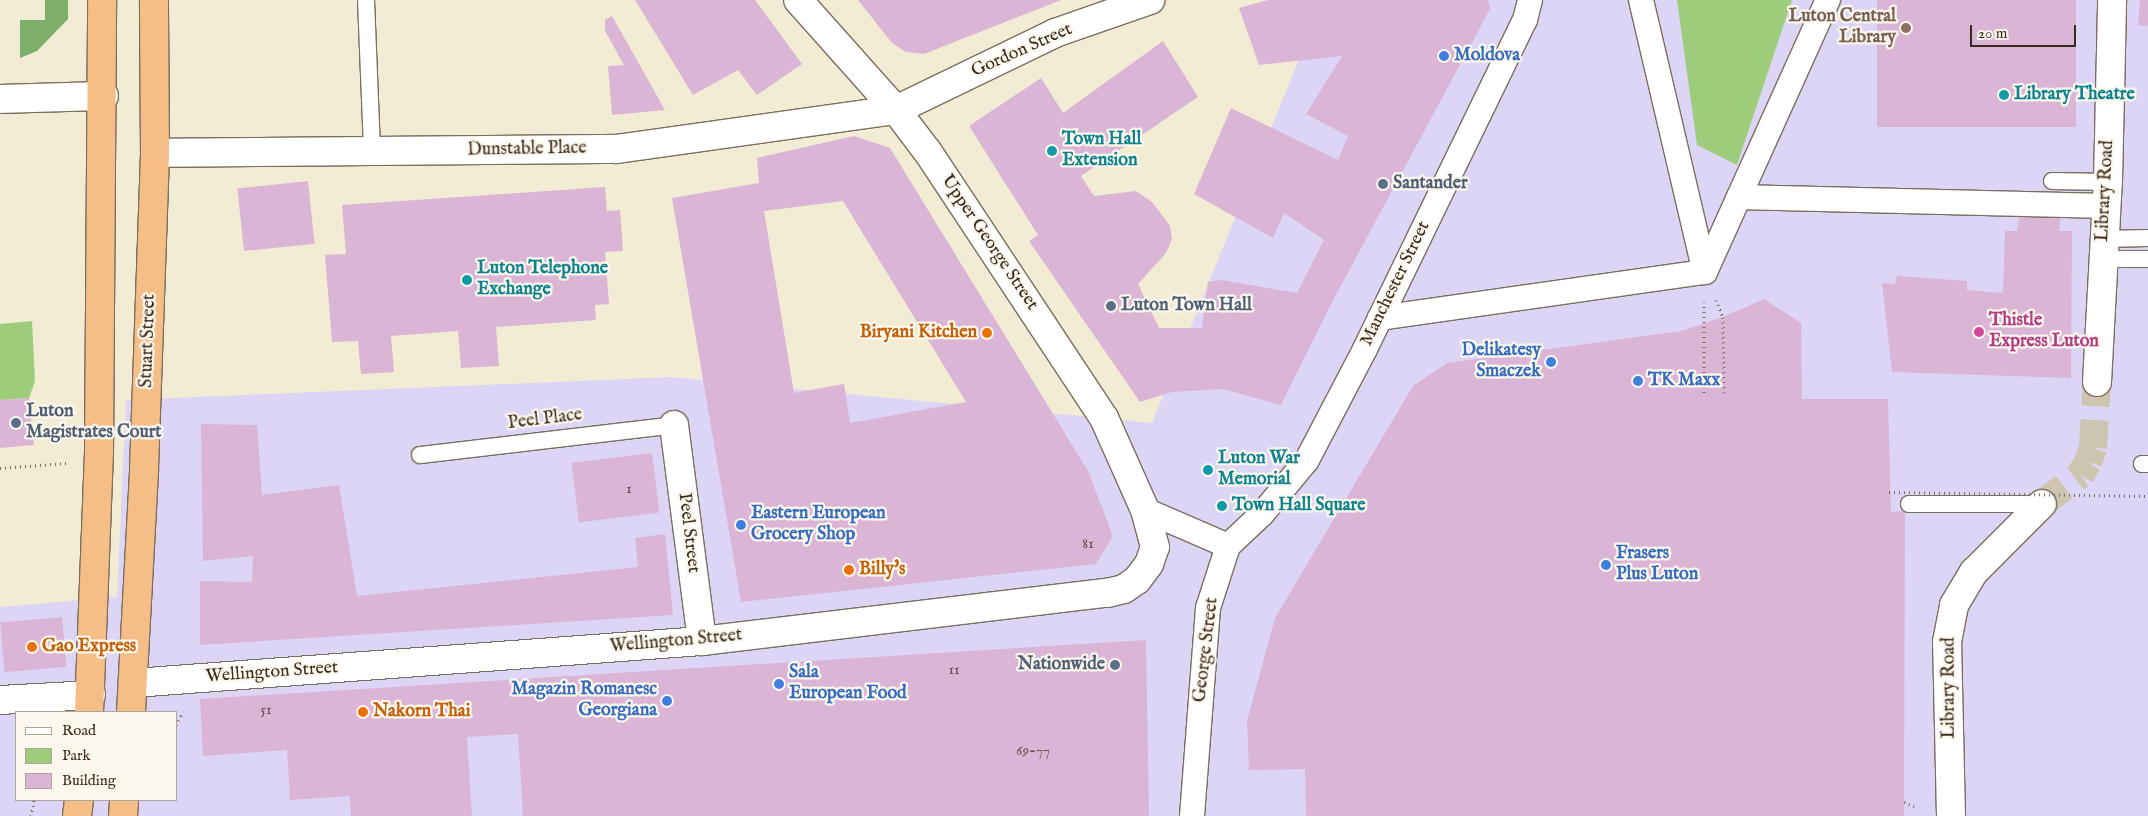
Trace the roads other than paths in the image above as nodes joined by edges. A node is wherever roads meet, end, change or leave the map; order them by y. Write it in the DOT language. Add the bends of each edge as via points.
graph roads {
  1 [pos="102,0"];
  2 [pos="154,0"];
  3 [pos="366,0"];
  4 [pos="798,0"];
  5 [pos="1150,0"];
  6 [pos="1530,0"];
  7 [pos="1641,0"];
  8 [pos="1828,0"];
  9 [pos="2112,0"];
  10 [pos="104,96"];
  11 [pos="0,99"];
  12 [pos="896,110"];
  13 [pos="372,151"];
  14 [pos="155,153"];
  15 [pos="2052,181"];
  16 [pos="2106,194"];
  17 [pos="1739,197"];
  18 [pos="2148,238"];
  19 [pos="2103,249"];
  20 [pos="2148,259"];
  21 [pos="1705,272"];
  22 [pos="1380,318"];
  23 [pos="2097,382"];
  24 [pos="674,425"];
  25 [pos="420,455"];
  26 [pos="1909,504"];
  27 [pos="2042,504"];
  28 [pos="1145,510"];
  29 [pos="1228,546"];
  30 [pos="702,641"];
  31 [pos="134,683"];
  32 [pos="0,700"];
  33 [pos="90,704"];
  34 [pos="131,711"];
  35 [pos="79,801"];
  36 [pos="124,801"];
  37 [pos="77,816"];
  38 [pos="123,816"];
  39 [pos="1192,816"];
  40 [pos="1950,816"];
  1 -- 10 [label="highway"];
  2 -- 14 [label="highway, Stuart Street"];
  3 -- 13 [label="lane"];
  4 -- 12 [label="street, Upper George Street"];
  5 -- 12 [label="street, Gordon Street" via="1055,34"];
  6 -- 22 [label="street, Manchester Street" via="1524,20"];
  7 -- 21 [label="street"];
  8 -- 17 [label="street"];
  9 -- 16 [label="street, Library Road"];
  10 -- 11 [label="street"];
  10 -- 33 [label="highway"];
  12 -- 13 [label="street, Dunstable Place" via="617,149"];
  12 -- 28 [label="street, Upper George Street" via="1104,418"];
  13 -- 14 [label="street, Dunstable Place"];
  14 -- 31 [label="highway, Stuart Street"];
  15 -- 16 [label="lane"];
  16 -- 17 [label="street"];
  16 -- 19 [label="street, Library Road"];
  17 -- 21 [label="street"];
  18 -- 19 [label="lane"];
  19 -- 20 [label="lane"];
  19 -- 23 [label="street, Library Road"];
  21 -- 22 [label="street"];
  22 -- 29 [label="street, Manchester Street" via="1307,460 1262,514"];
  24 -- 25 [label="lane, Peel Place"];
  24 -- 30 [label="street, Peel Street"];
  26 -- 27 [label="lane"];
  27 -- 40 [label="street, Library Road" via="1974,572 1954,606 1947,642"];
  28 -- 29 [label="street"];
  28 -- 30 [label="street, Wellington Street" via="1155,547 1137,580 1124,588"];
  29 -- 39 [label="street, George Street" via="1208,608"];
  30 -- 31 [label="street, Wellington Street"];
  31 -- 34 [label="highway, Stuart Street"];
  32 -- 33 [label="street"];
  35 -- 37 [label="highway"];
  36 -- 38 [label="highway"];
}
